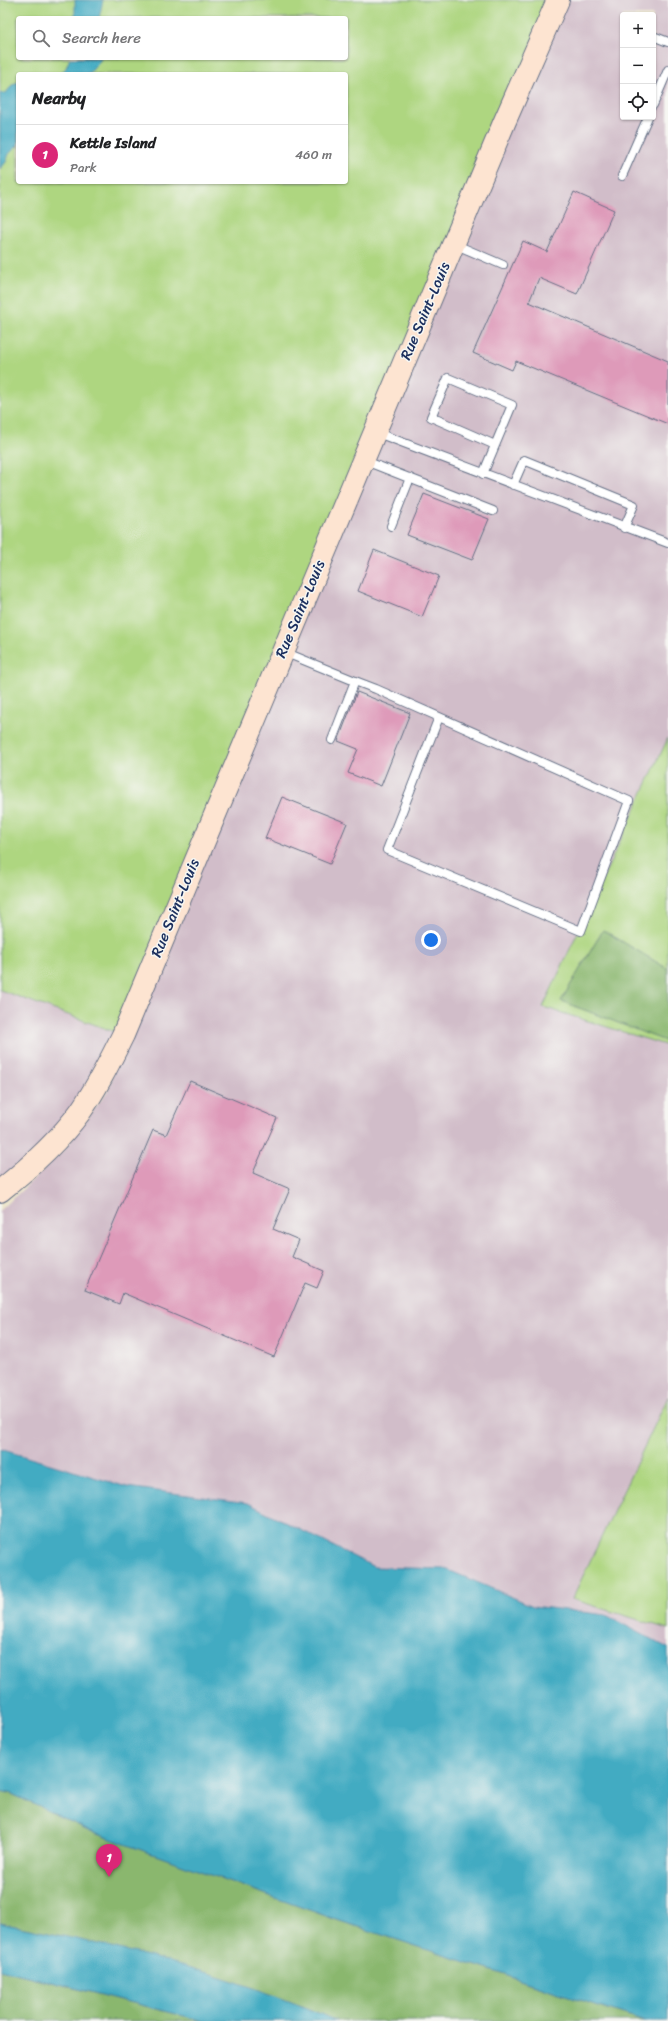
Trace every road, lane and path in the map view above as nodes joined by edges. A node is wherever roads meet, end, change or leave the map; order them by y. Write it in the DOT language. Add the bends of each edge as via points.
graph roads {
  1 [pos="558,0"];
  2 [pos="656,37"];
  3 [pos="668,42"];
  4 [pos="668,70"];
  5 [pos="656,97"];
  6 [pos="647,120"];
  7 [pos="622,176"];
  8 [pos="454,243"];
  9 [pos="503,265"];
  10 [pos="374,432"];
  11 [pos="495,445"];
  12 [pos="362,460"];
  13 [pos="483,474"];
  14 [pos="410,478"];
  15 [pos="513,485"];
  16 [pos="493,511"];
  17 [pos="391,526"];
  18 [pos="624,528"];
  19 [pos="668,543"];
  20 [pos="282,651"];
  21 [pos="355,681"];
  22 [pos="439,717"];
  23 [pos="332,740"];
  24 [pos="0,1191"];
  1 -- 8 [label="street, Rue Saint-Louis"];
  2 -- 3 [label="lane"];
  4 -- 5 [label="lane"];
  6 -- 7 [label="lane"];
  8 -- 9 [label="lane"];
  8 -- 10 [label="street, Rue Saint-Louis"];
  10 -- 12 [label="street, Rue Saint-Louis"];
  10 -- 13 [label="lane"];
  11 -- 11 [label="lane" via="512,405 448,378 431,417"];
  11 -- 13 [label="lane"];
  12 -- 14 [label="lane"];
  12 -- 20 [label="street, Rue Saint-Louis"];
  13 -- 15 [label="lane"];
  14 -- 16 [label="lane"];
  14 -- 17 [label="lane"];
  15 -- 18 [label="lane"];
  15 -- 18 [label="lane" via="524,460 634,505"];
  18 -- 19 [label="lane"];
  20 -- 21 [label="lane"];
  20 -- 24 [label="street, Rue Saint-Louis" via="123,1035 105,1071 80,1113 60,1137"];
  21 -- 22 [label="lane"];
  21 -- 23 [label="lane"];
  22 -- 22 [label="lane" via="629,801 580,931 387,850"];
}
